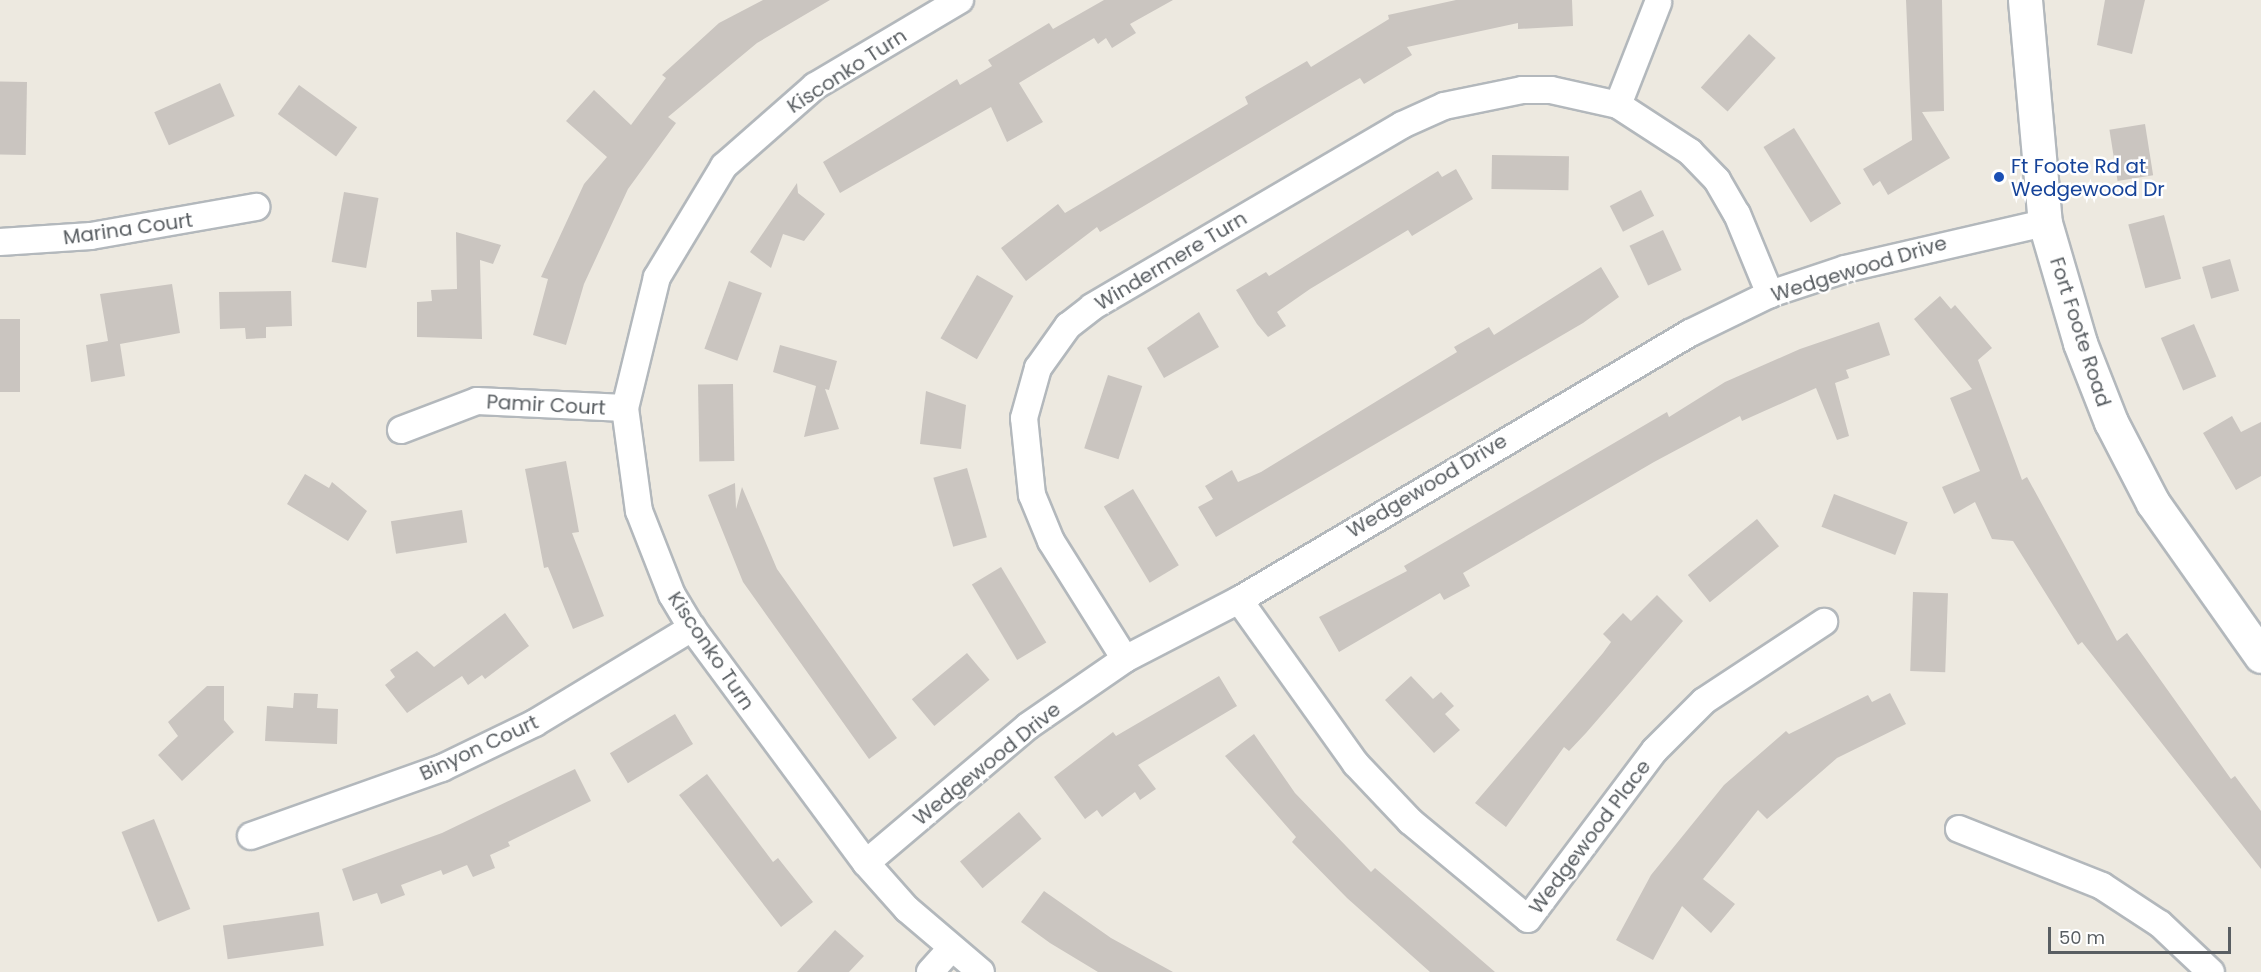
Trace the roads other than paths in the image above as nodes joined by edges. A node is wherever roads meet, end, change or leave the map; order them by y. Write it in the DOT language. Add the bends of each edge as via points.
graph roads {
  1 [pos="960,0"];
  2 [pos="2025,0"];
  3 [pos="1658,3"];
  4 [pos="1618,105"];
  5 [pos="255,207"];
  6 [pos="2045,223"];
  7 [pos="0,242"];
  8 [pos="1770,294"];
  9 [pos="625,408"];
  10 [pos="401,430"];
  11 [pos="1239,600"];
  12 [pos="1824,622"];
  13 [pos="692,628"];
  14 [pos="2261,656"];
  15 [pos="1125,659"];
  16 [pos="1959,830"];
  17 [pos="251,836"];
  18 [pos="866,863"];
  19 [pos="951,948"];
  20 [pos="930,972"];
  21 [pos="981,972"];
  22 [pos="2211,972"];
  1 -- 9 [label="street, Kisconko Turn" via="815,86 724,166 657,277"];
  2 -- 6 [label="street, Fort Foote Road"];
  3 -- 4 [label="street"];
  4 -- 8 [label="street, Windermere Turn" via="1690,152 1716,180 1737,213"];
  4 -- 15 [label="street, Windermere Turn" via="1551,90 1480,96 1444,106 1120,290 1062,333 1028,392 1025,452 1032,495 1051,541"];
  5 -- 7 [label="street, Marina Court" via="91,236"];
  6 -- 8 [label="street, Wedgewood Drive" via="1924,247"];
  6 -- 14 [label="street, Fort Foote Road" via="2080,343 2111,422 2153,503"];
  8 -- 11 [label="street, Wedgewood Drive" via="1573,399"];
  9 -- 10 [label="street, Pamir Court" via="477,401"];
  9 -- 13 [label="street, Kisconko Turn" via="639,511 672,595"];
  11 -- 12 [label="street, Wedgewood Place" via="1356,764 1410,821 1528,920 1568,859 1680,725 1748,667"];
  11 -- 15 [label="street, Wedgewood Drive"];
  13 -- 17 [label="street, Binyon Court" via="535,723 442,768"];
  13 -- 18 [label="street, Kisconko Turn"];
  15 -- 18 [label="street, Wedgewood Drive" via="1028,726"];
  16 -- 22 [label="street" via="2102,886 2160,924"];
  18 -- 19 [label="street, Kisconko Turn"];
  19 -- 20 [label="street"];
  19 -- 21 [label="street, Kisconko Turn"];
}
